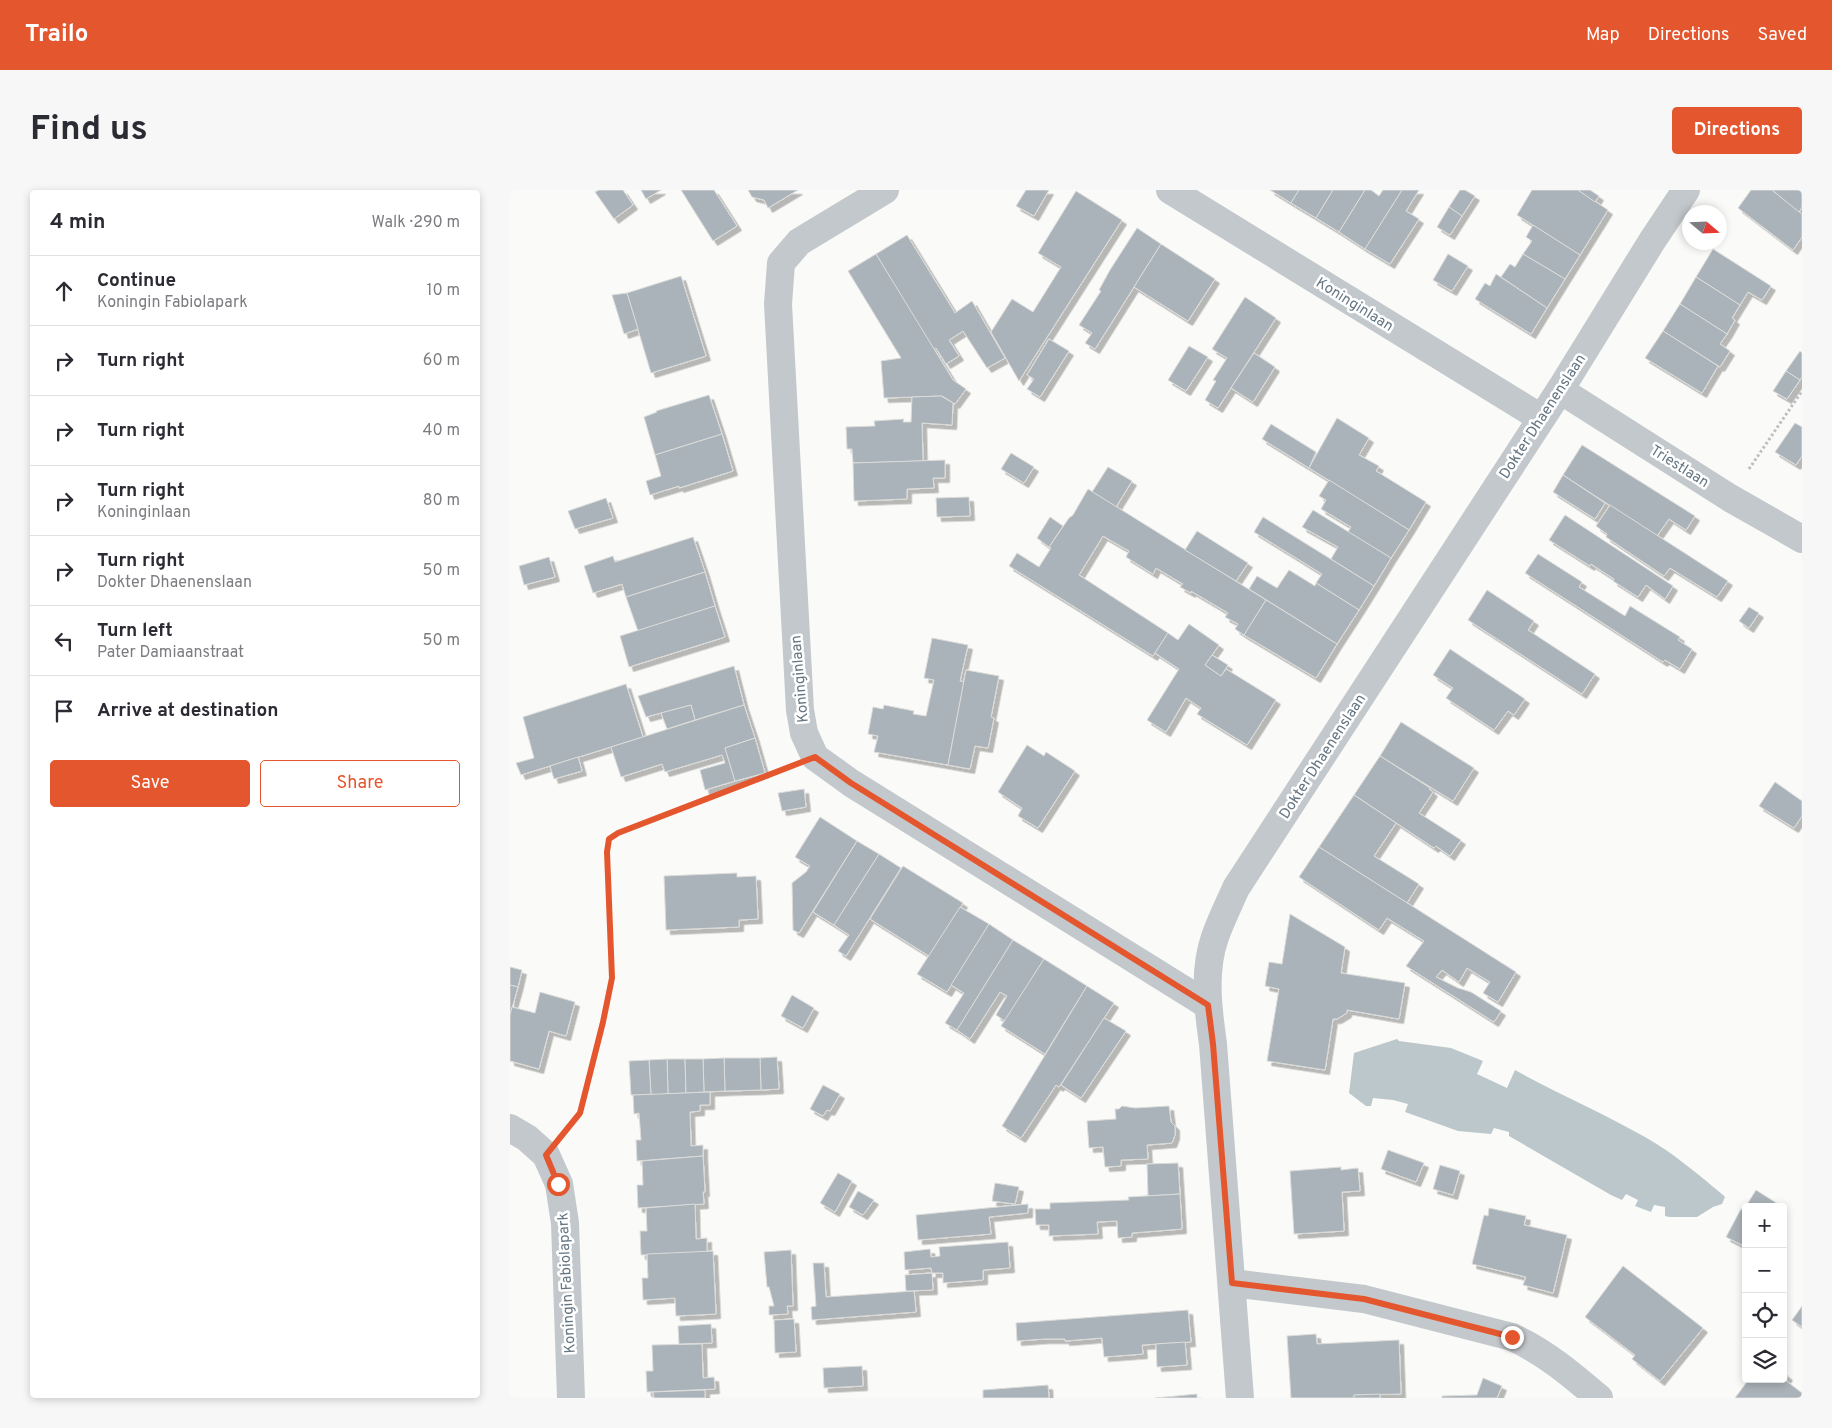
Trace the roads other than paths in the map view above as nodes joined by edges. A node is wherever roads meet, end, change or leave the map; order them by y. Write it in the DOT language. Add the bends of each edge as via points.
graph roads {
  1 [pos="885,190"];
  2 [pos="1170,190"];
  3 [pos="1686,190"];
  4 [pos="1560,390"];
  5 [pos="1541,418"];
  6 [pos="1802,540"];
  7 [pos="1208,1005"];
  8 [pos="510,1128"];
  9 [pos="1232,1283"];
  10 [pos="571,1398"];
  11 [pos="1240,1398"];
  12 [pos="1600,1398"];
  1 -- 7 [label="street, Koninginlaan" via="799,242 781,263 778,304 800,710 804,733 815,757 851,783"];
  2 -- 5 [label="street, Koninginlaan"];
  3 -- 4 [label="street, Dokter Dhaenenslaan"];
  4 -- 5 [label="street, Dokter Dhaenenslaan"];
  4 -- 6 [label="street, Triestlaan"];
  5 -- 7 [label="street, Dokter Dhaenenslaan" via="1236,888 1215,939"];
  7 -- 9 [label="street, Dokter Dhaenenslaan"];
  8 -- 10 [label="street, Koningin Fabiolapark" via="546,1155 558,1184 565,1223"];
  9 -- 11 [label="street, Dokter Dhaenenslaan"];
  9 -- 12 [label="street" via="1364,1299 1512,1337 1549,1357"];
}
